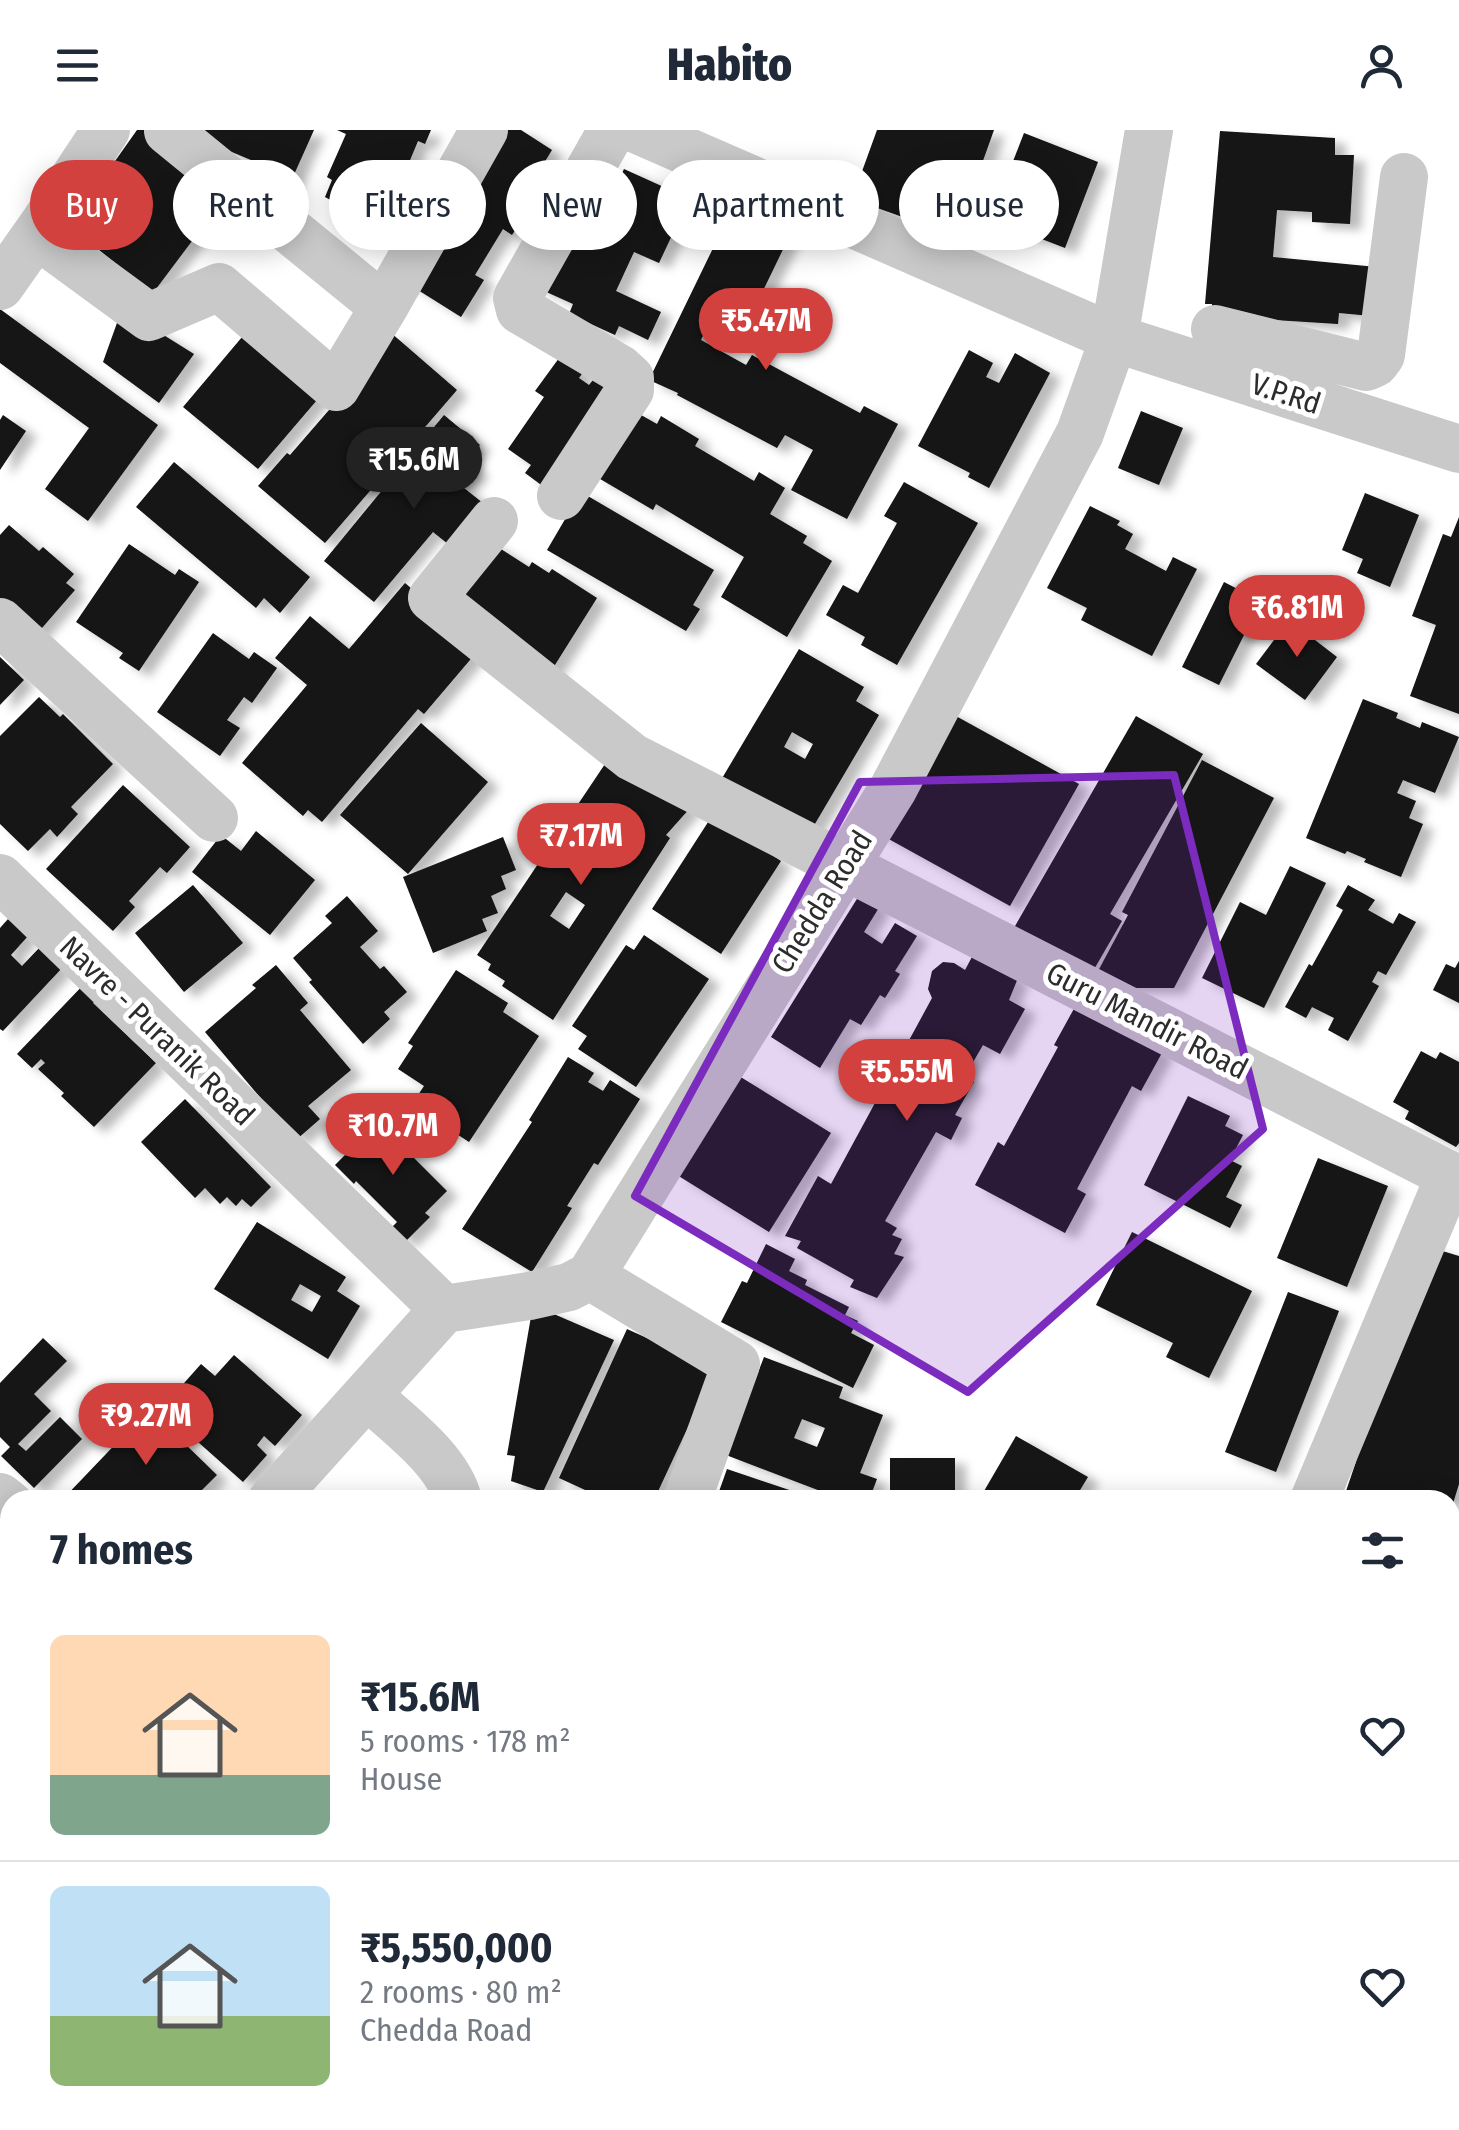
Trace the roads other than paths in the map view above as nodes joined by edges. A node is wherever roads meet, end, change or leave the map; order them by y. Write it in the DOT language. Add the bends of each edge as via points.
graph roads {
  1 [pos="106,130"];
  2 [pos="484,130"];
  3 [pos="612,130"];
  4 [pos="638,130"];
  5 [pos="1149,130"];
  6 [pos="168,131"];
  7 [pos="86,160"];
  8 [pos="1404,178"];
  9 [pos="30,245"];
  10 [pos="57,250"];
  11 [pos="0,286"];
  12 [pos="384,307"];
  13 [pos="1215,329"];
  14 [pos="1114,338"];
  15 [pos="1299,375"];
  16 [pos="1459,449"];
  17 [pos="561,496"];
  18 [pos="494,520"];
  19 [pos="0,622"];
  20 [pos="214,818"];
  21 [pos="844,866"];
  22 [pos="0,878"];
  23 [pos="1454,1178"];
  24 [pos="590,1276"];
  25 [pos="444,1309"];
  26 [pos="367,1395"];
  27 [pos="281,1490"];
  28 [pos="456,1490"];
  29 [pos="691,1490"];
  30 [pos="1318,1490"];
  1 -- 7 [label="street"];
  2 -- 12 [label="street"];
  3 -- 17 [label="street" via="517,298 520,310 630,378 630,390"];
  4 -- 14 [label="street, V.P.Rd"];
  5 -- 14 [label="street, Chedda Road"];
  6 -- 12 [label="street"];
  8 -- 15 [label="street" via="1381,355 1366,367"];
  9 -- 11 [label="street"];
  10 -- 12 [label="street" via="149,317 219,286 336,387"];
  13 -- 15 [label="street"];
  14 -- 15 [label="street, V.P.Rd"];
  14 -- 21 [label="street, Chedda Road" via="1080,433 893,789"];
  15 -- 16 [label="street, V.P.Rd"];
  18 -- 21 [label="street, Guru Mandir Road" via="432,598 632,757"];
  19 -- 20 [label="street"];
  21 -- 23 [label="street, Guru Mandir Road"];
  21 -- 24 [label="street, Chedda Road"];
  22 -- 25 [label="street, Navre - Puranik Road"];
  23 -- 30 [label="street, Guru Mandir Road"];
  24 -- 25 [label="street" via="569,1287"];
  24 -- 29 [label="street" via="736,1364"];
  25 -- 26 [label="street"];
  26 -- 27 [label="street"];
  26 -- 28 [label="street" via="432,1454"];
}
